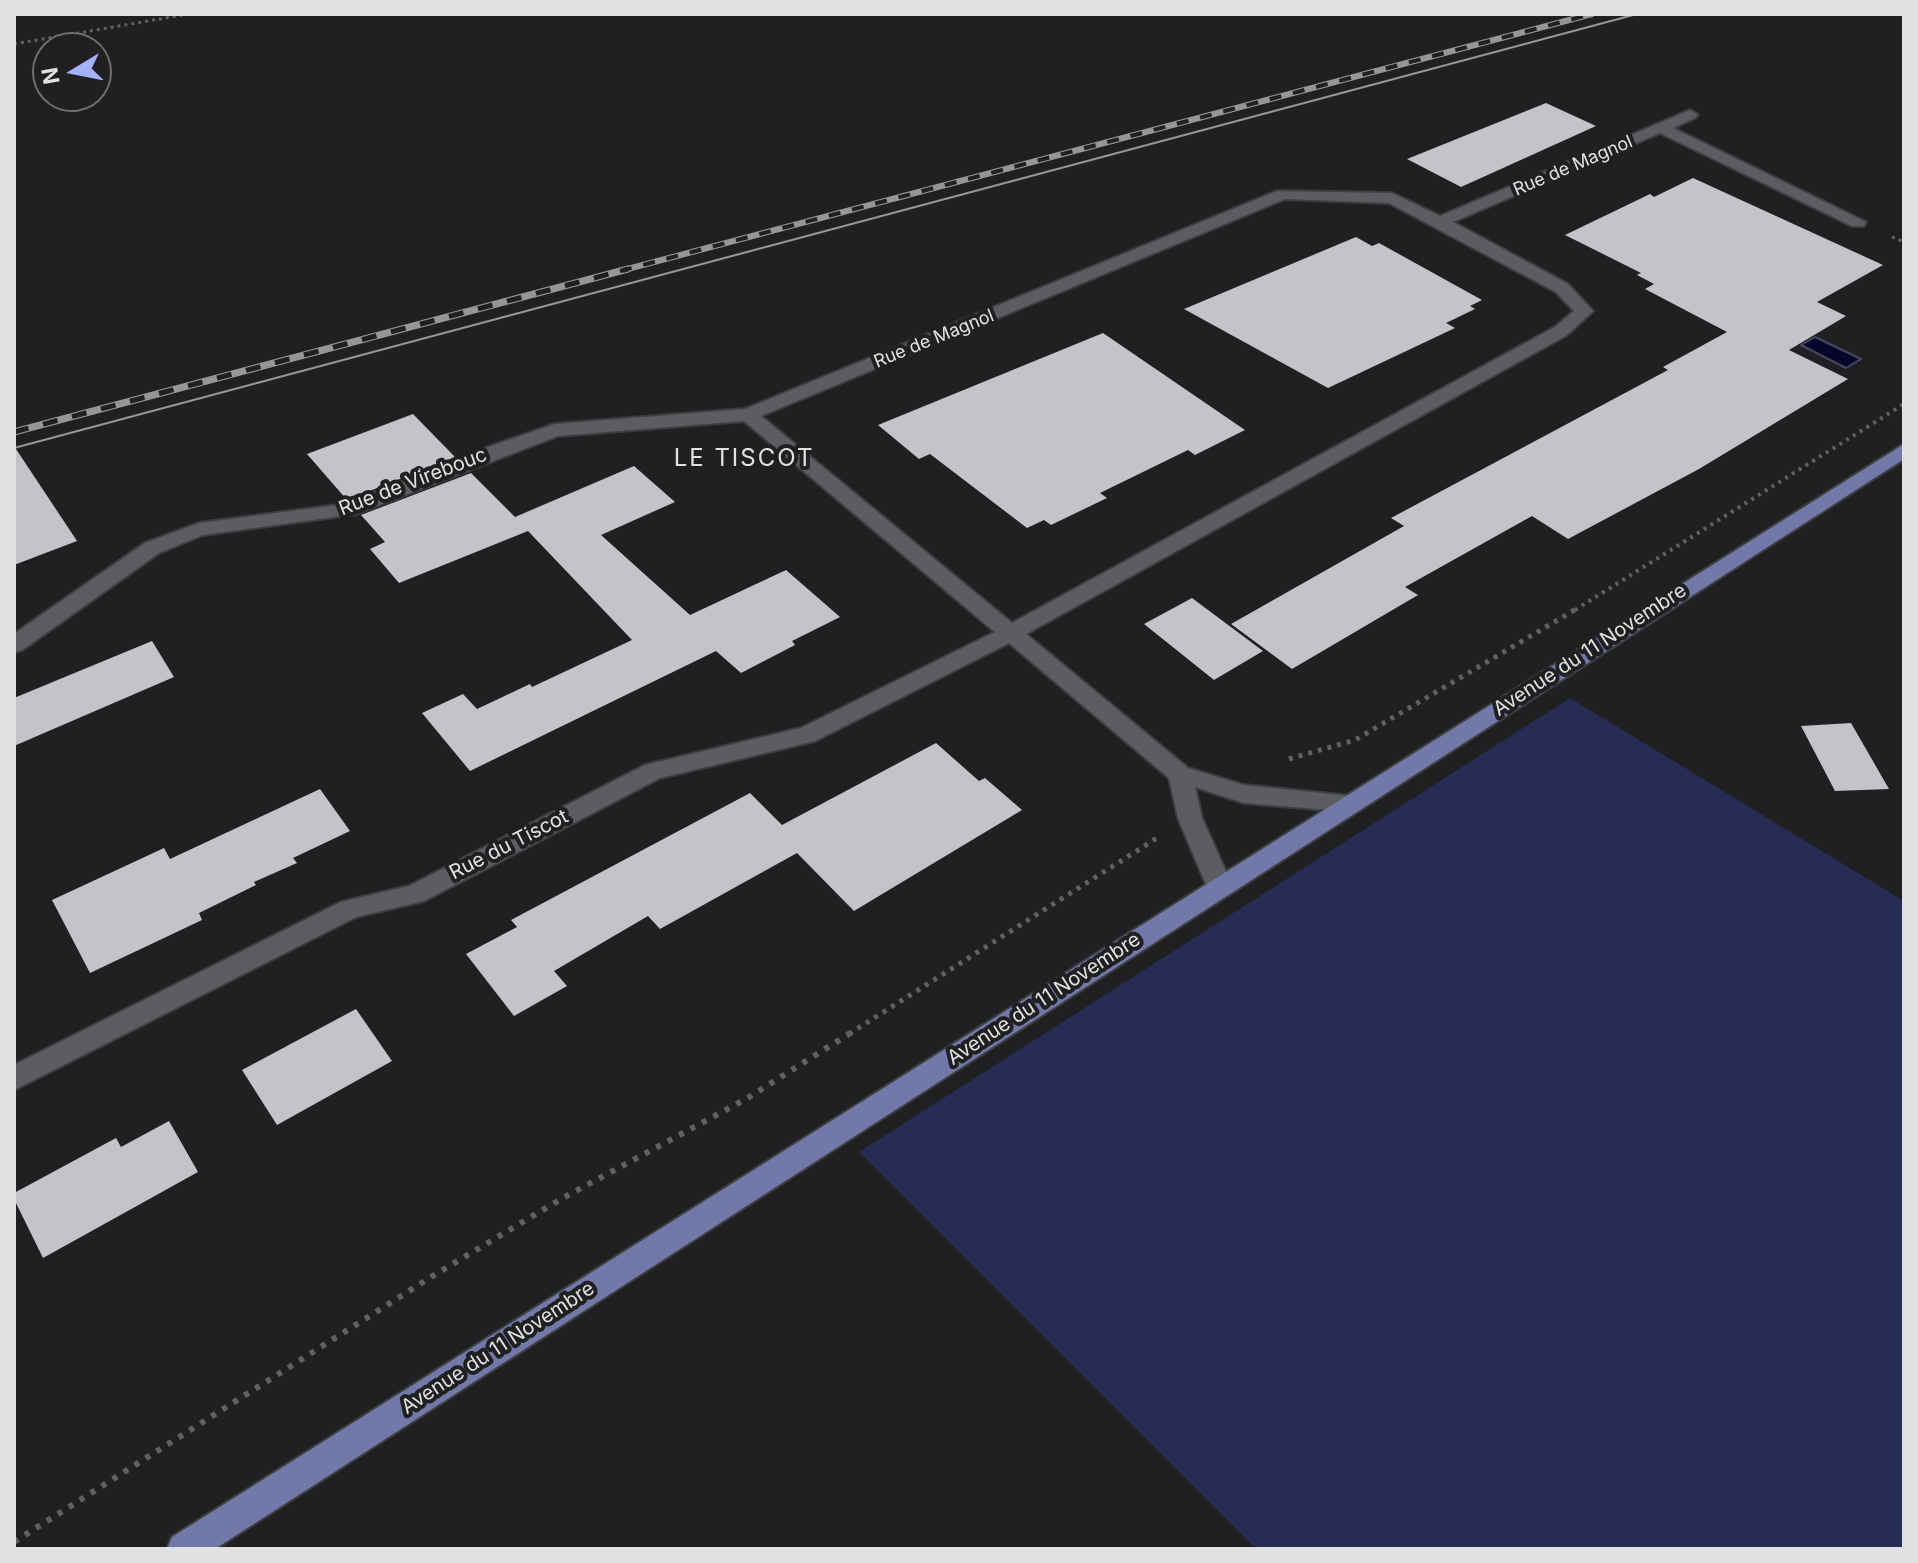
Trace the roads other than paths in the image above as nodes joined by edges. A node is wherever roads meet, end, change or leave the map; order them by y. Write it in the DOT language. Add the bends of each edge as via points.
graph roads {
  1 [pos="1690,115"];
  2 [pos="1661,128"];
  3 [pos="1440,222"];
  4 [pos="1858,222"];
  5 [pos="748,415"];
  6 [pos="1904,450"];
  7 [pos="1011,633"];
  8 [pos="14,645"];
  9 [pos="1180,774"];
  10 [pos="1352,803"];
  11 [pos="1220,887"];
  12 [pos="14,1078"];
  13 [pos="184,1549"];
  1 -- 2 [label="street, Rue de Magnol"];
  2 -- 3 [label="street, Rue de Magnol"];
  2 -- 4 [label="street"];
  3 -- 5 [label="street, Rue de Magnol" via="1392,198 1283,194"];
  3 -- 7 [label="street, Rue de Magnol" via="1562,288 1584,311 1561,331"];
  5 -- 7 [label="street"];
  5 -- 8 [label="street, Rue de Virebouc" via="555,430 349,510 199,529 152,548"];
  6 -- 10 [label="main road, Avenue du 11 Novembre"];
  7 -- 9 [label="street"];
  7 -- 12 [label="street, Rue du Tiscot" via="807,735 653,771 415,894 350,909"];
  9 -- 10 [label="street" via="1264,796"];
  9 -- 11 [label="street" via="1190,818"];
  10 -- 11 [label="main road, Avenue du 11 Novembre"];
  11 -- 13 [label="main road, Avenue du 11 Novembre"];
}
